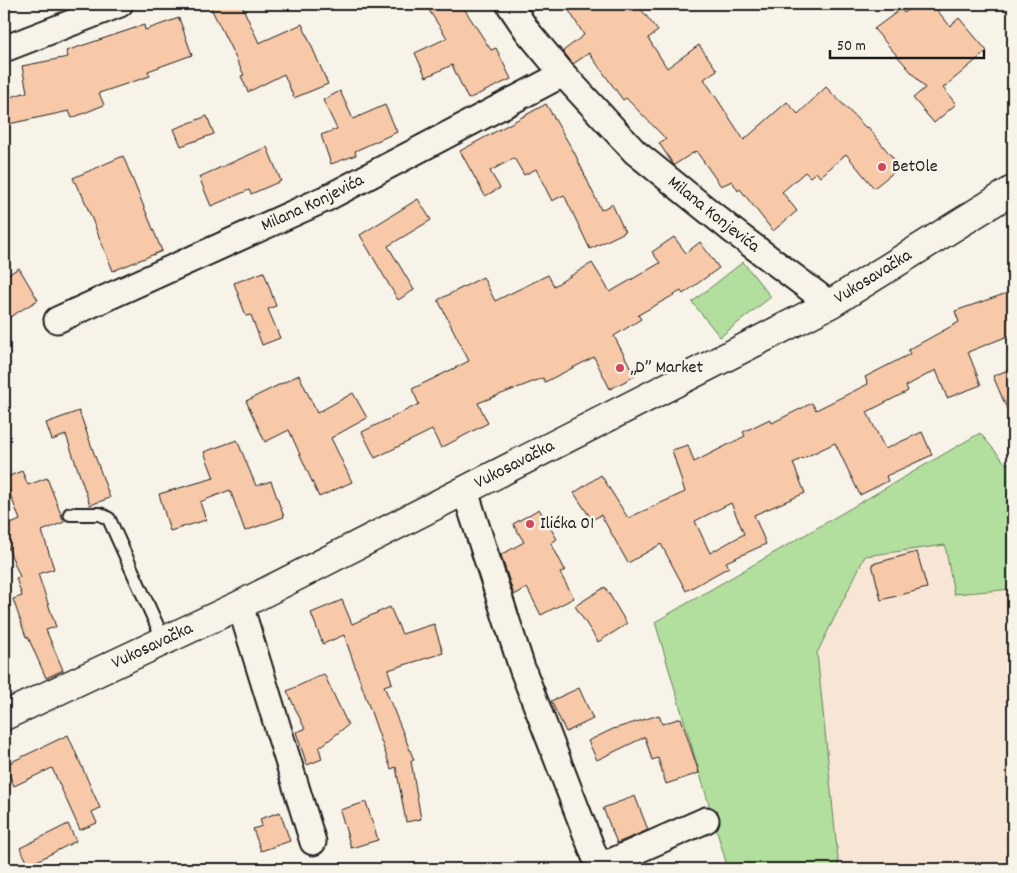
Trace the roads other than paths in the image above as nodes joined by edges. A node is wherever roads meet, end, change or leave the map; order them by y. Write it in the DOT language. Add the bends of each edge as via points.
graph roads {
  1 [pos="120,4"];
  2 [pos="509,4"];
  3 [pos="4,49"];
  4 [pos="563,74"];
  5 [pos="1013,190"];
  6 [pos="830,304"];
  7 [pos="57,320"];
  8 [pos="465,491"];
  9 [pos="70,514"];
  10 [pos="240,605"];
  11 [pos="164,641"];
  12 [pos="4,716"];
  13 [pos="706,820"];
  14 [pos="313,842"];
  1 -- 3 [label="street"];
  2 -- 4 [label="street, Milana Konjevića"];
  4 -- 6 [label="street, Milana Konjevića" via="636,152"];
  4 -- 7 [label="street, Milana Konjevića" via="327,198"];
  5 -- 6 [label="main road, Vukosavačka"];
  6 -- 8 [label="main road, Vukosavačka"];
  8 -- 10 [label="main road, Vukosavačka"];
  8 -- 13 [label="street" via="522,668 595,857 602,863 613,861"];
  9 -- 11 [label="lane" via="100,514 109,519"];
  10 -- 11 [label="main road, Vukosavačka"];
  10 -- 14 [label="street"];
  11 -- 12 [label="main road, Vukosavačka"];
}
